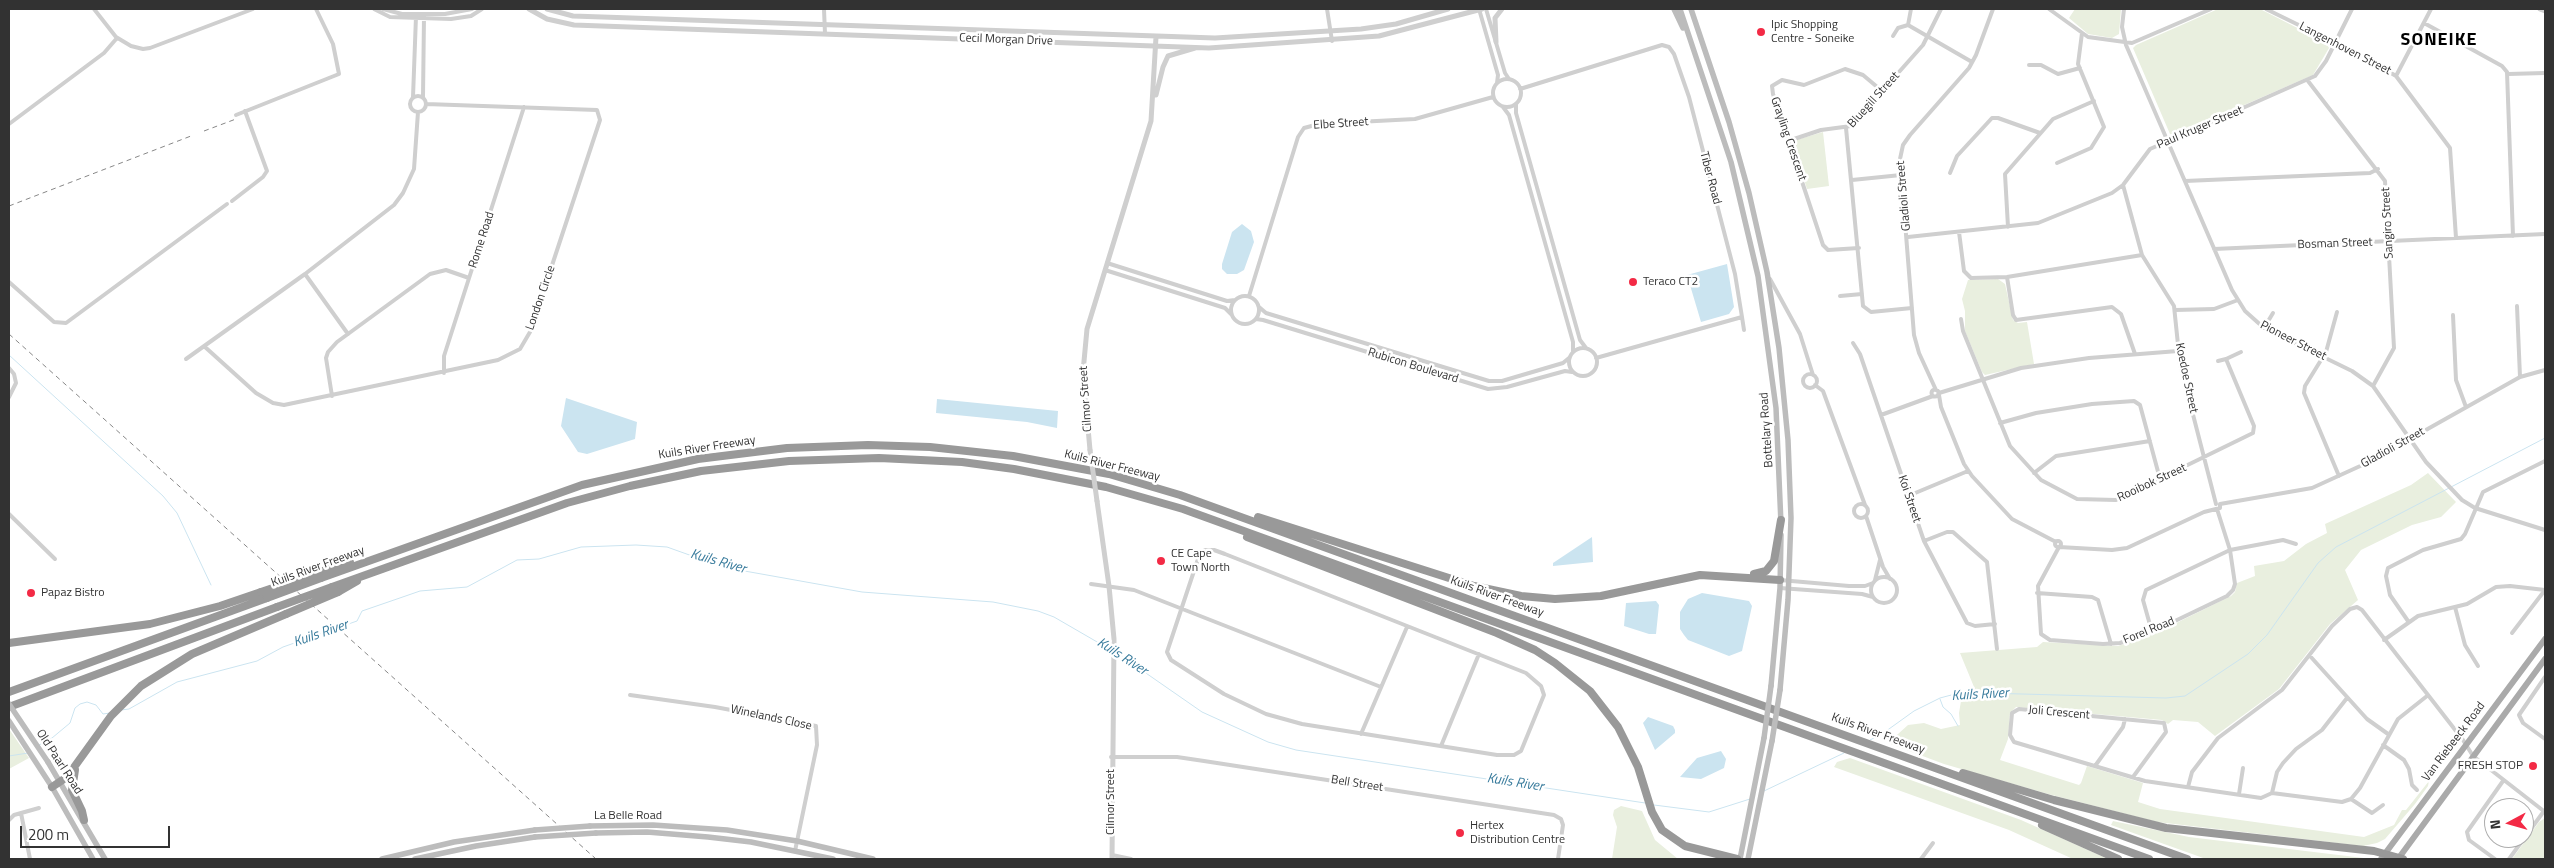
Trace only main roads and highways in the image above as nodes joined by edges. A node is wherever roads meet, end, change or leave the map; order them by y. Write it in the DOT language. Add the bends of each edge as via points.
graph roads {
  1 [pos="1674,9"];
  2 [pos="1680,9"];
  3 [pos="1691,9"];
  4 [pos="1695,53"];
  5 [pos="1226,511"];
  6 [pos="1781,520"];
  7 [pos="1221,522"];
  8 [pos="1742,576"];
  9 [pos="1780,584"];
  10 [pos="335,590"];
  11 [pos="264,595"];
  12 [pos="2545,639"];
  13 [pos="9,644"];
  14 [pos="2545,659"];
  15 [pos="9,692"];
  16 [pos="9,706"];
  17 [pos="9,721"];
  18 [pos="74,768"];
  19 [pos="1943,769"];
  20 [pos="61,783"];
  21 [pos="52,787"];
  22 [pos="2019,812"];
  23 [pos="84,820"];
  24 [pos="2383,856"];
  25 [pos="2400,858"];
  26 [pos="93,859"];
  27 [pos="105,859"];
  28 [pos="382,859"];
  29 [pos="416,859"];
  30 [pos="833,859"];
  31 [pos="873,859"];
  32 [pos="1738,859"];
  33 [pos="1748,859"];
  34 [pos="2118,859"];
  35 [pos="2149,859"];
  36 [pos="2187,859"];
  1 -- 4 [label="main road"];
  2 -- 4 [label="main road, Bottelary Road"];
  3 -- 33 [label="main road, Bottelary Road, bridge" via="1736,143 1767,272 1788,440 1790,581 1780,690 1769,766"];
  4 -- 6 [label="main road, Bottelary Road" via="1731,162 1760,290 1776,408"];
  5 -- 8 [label="highway" via="1277,523 1474,586 1521,596 1578,598 1700,575"];
  5 -- 11 [label="highway, Kuils River Freeway, bridge" via="1109,474 1013,456 930,447 820,446 718,455 632,472 544,498 392,552 372,555"];
  5 -- 19 [label="highway, Kuils River Freeway"];
  6 -- 8 [label="highway" via="1776,556 1771,566 1762,573"];
  6 -- 9 [label="main road, Bottelary Road"];
  7 -- 10 [label="highway, Kuils River Freeway" via="1106,487 1014,468 889,458 799,460 701,471 598,494 363,576"];
  7 -- 22 [label="highway, Kuils River Freeway"];
  7 -- 32 [label="highway" via="1249,538 1535,650 1575,677 1603,706 1626,740 1658,825 1668,836 1685,846"];
  8 -- 9 [label="highway"];
  9 -- 32 [label="main road, Bottelary Road, bridge" via="1764,738"];
  10 -- 16 [label="highway, Kuils River Freeway, bridge" via="278,607"];
  10 -- 18 [label="highway, bridge" via="192,654 140,686 111,716"];
  11 -- 13 [label="highway" via="150,624"];
  11 -- 15 [label="highway, Kuils River Freeway"];
  12 -- 24 [label="main road, Van Riebeeck Road"];
  14 -- 25 [label="main road, Van Riebeeck Road"];
  16 -- 20 [label="main road, Old Paarl Road, bridge"];
  17 -- 21 [label="main road, Old Paarl Road"];
  18 -- 20 [label="highway"];
  18 -- 23 [label="highway" via="72,790"];
  19 -- 24 [label="highway" via="2166,828"];
  19 -- 36 [label="highway, Kuils River Freeway"];
  20 -- 21 [label="highway"];
  20 -- 23 [label="main road, Old Paarl Road"];
  21 -- 26 [label="main road, Old Paarl Road"];
  22 -- 34 [label="highway"];
  22 -- 35 [label="highway, Kuils River Freeway"];
  23 -- 27 [label="main road, Old Paarl Road"];
  24 -- 25 [label="highway"];
  28 -- 31 [label="main road, La Belle Road, bridge" via="454,842 590,826 682,827 797,840"];
  29 -- 30 [label="main road, La Belle Road, bridge" via="535,837 596,833 685,834 736,840"];
}
